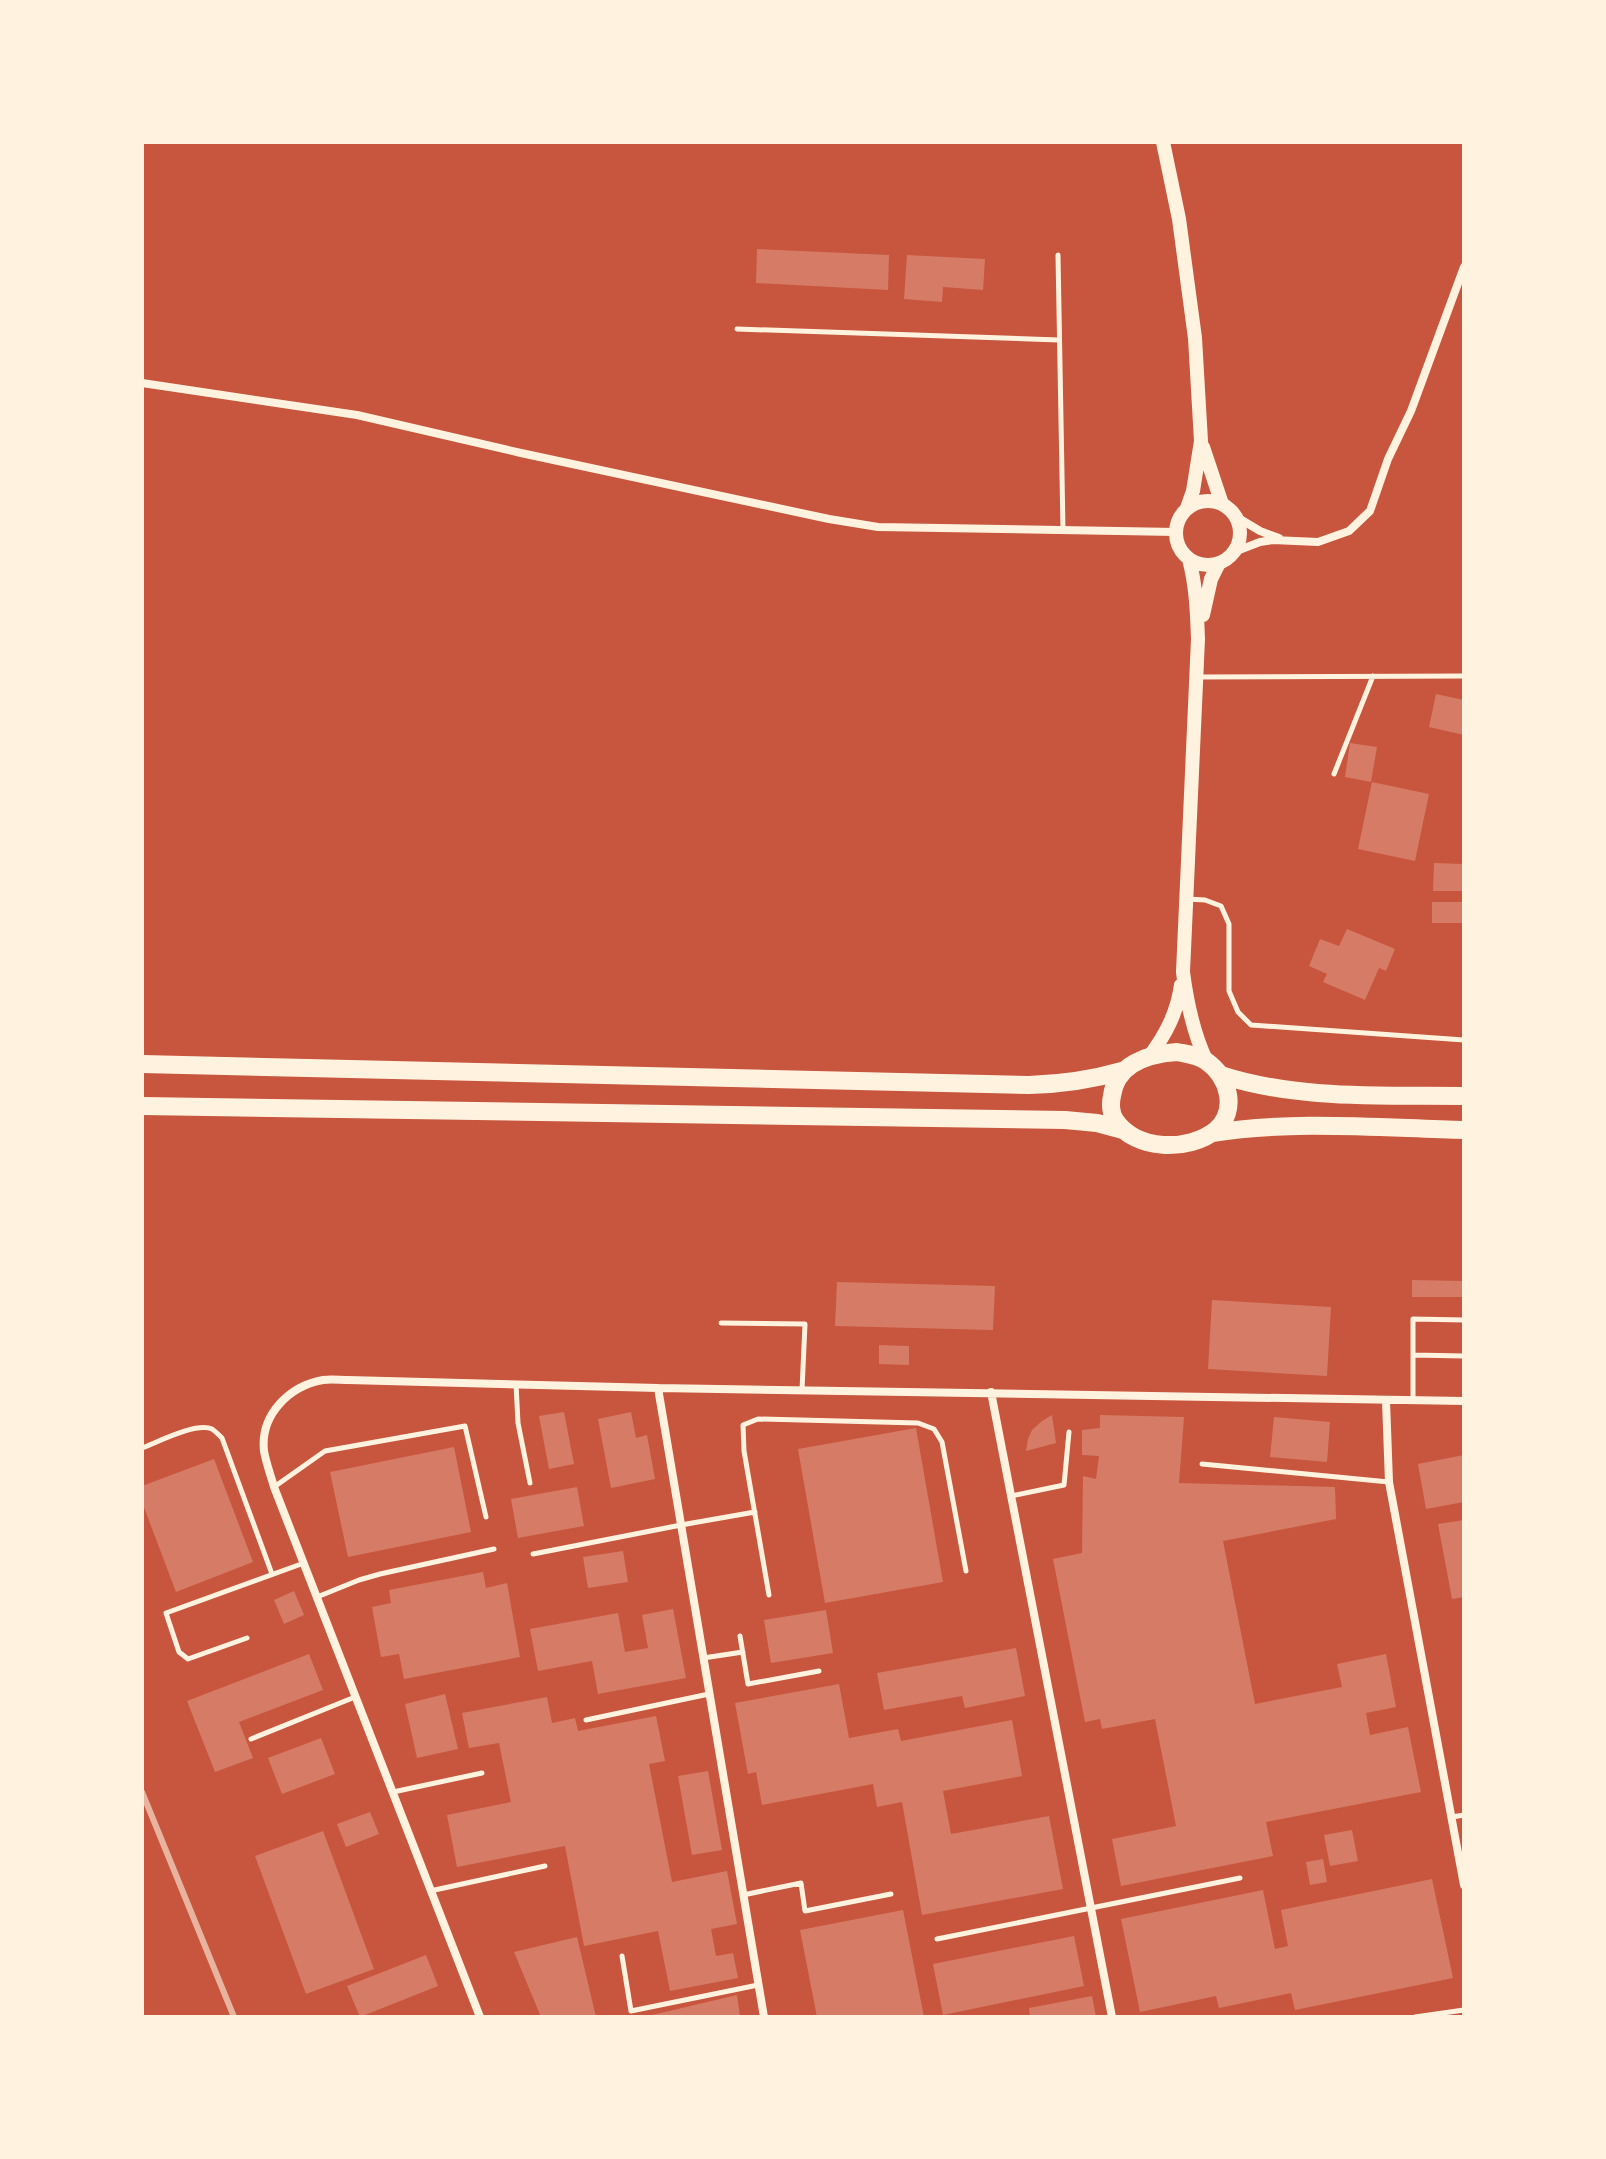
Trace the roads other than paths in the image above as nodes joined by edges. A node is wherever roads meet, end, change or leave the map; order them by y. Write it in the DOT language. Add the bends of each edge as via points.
graph roads {
  1 [pos="1163,142"];
  2 [pos="1058,255"];
  3 [pos="1464,267"];
  4 [pos="737,329"];
  5 [pos="1059,340"];
  6 [pos="142,383"];
  7 [pos="1201,441"];
  8 [pos="1222,504"];
  9 [pos="1187,508"];
  10 [pos="1235,516"];
  11 [pos="1063,530"];
  12 [pos="1176,532"];
  13 [pos="1284,540"];
  14 [pos="1234,552"];
  15 [pos="1189,559"];
  16 [pos="1219,563"];
  17 [pos="1198,639"];
  18 [pos="1373,676"];
  19 [pos="1464,676"];
  20 [pos="1196,677"];
  21 [pos="1334,774"];
  22 [pos="1186,899"];
  23 [pos="1183,972"];
  24 [pos="1464,1040"];
  25 [pos="1149,1057"];
  26 [pos="1207,1062"];
  27 [pos="142,1064"];
  28 [pos="1122,1071"];
  29 [pos="1221,1075"];
  30 [pos="1464,1096"];
  31 [pos="142,1106"];
  32 [pos="1123,1130"];
  33 [pos="1464,1130"];
  34 [pos="1212,1133"];
  35 [pos="1464,1320"];
  36 [pos="721,1323"];
  37 [pos="1413,1355"];
  38 [pos="1464,1356"];
  39 [pos="516,1384"];
  40 [pos="658,1388"];
  41 [pos="802,1390"];
  42 [pos="991,1392"];
  43 [pos="1386,1401"];
  44 [pos="1413,1401"];
  45 [pos="1464,1401"];
  46 [pos="1069,1432"];
  47 [pos="142,1448"];
  48 [pos="1202,1464"];
  49 [pos="1389,1482"];
  50 [pos="530,1483"];
  51 [pos="274,1487"];
  52 [pos="1011,1496"];
  53 [pos="755,1512"];
  54 [pos="486,1517"];
  55 [pos="681,1525"];
  56 [pos="494,1549"];
  57 [pos="533,1554"];
  58 [pos="304,1563"];
  59 [pos="966,1571"];
  60 [pos="272,1574"];
  61 [pos="769,1595"];
  62 [pos="317,1597"];
  63 [pos="740,1636"];
  64 [pos="247,1638"];
  65 [pos="743,1652"];
  66 [pos="703,1658"];
  67 [pos="819,1671"];
  68 [pos="709,1694"];
  69 [pos="355,1697"];
  70 [pos="586,1720"];
  71 [pos="251,1739"];
  72 [pos="482,1773"];
  73 [pos="392,1793"];
  74 [pos="1464,1815"];
  75 [pos="1452,1817"];
  76 [pos="545,1866"];
  77 [pos="1240,1878"];
  78 [pos="1464,1885"];
  79 [pos="430,1891"];
  80 [pos="891,1894"];
  81 [pos="743,1895"];
  82 [pos="1091,1908"];
  83 [pos="937,1939"];
  84 [pos="622,1956"];
  85 [pos="758,1985"];
  86 [pos="1464,2010"];
  87 [pos="480,2017"];
  88 [pos="764,2017"];
  89 [pos="1112,2017"];
  90 [pos="1415,2017"];
  1 -- 7 [label="street" via="1188,275"];
  2 -- 5 [label="lane"];
  3 -- 13 [label="street" via="1370,511 1349,531 1318,542"];
  4 -- 5 [label="lane"];
  5 -- 11 [label="lane"];
  6 -- 11 [label="street" via="357,415 878,527"];
  7 -- 8 [label="street"];
  7 -- 9 [label="street"];
  8 -- 9 [label="street" via="1204,501"];
  8 -- 10 [label="street"];
  9 -- 12 [label="street"];
  10 -- 13 [label="street"];
  10 -- 14 [label="street" via="1240,534"];
  11 -- 12 [label="street"];
  12 -- 15 [label="street"];
  13 -- 14 [label="street"];
  14 -- 16 [label="street"];
  15 -- 16 [label="street"];
  15 -- 17 [label="street"];
  16 -- 17 [label="street"];
  17 -- 20 [label="street"];
  18 -- 19 [label="lane"];
  18 -- 20 [label="lane"];
  18 -- 21 [label="lane"];
  20 -- 22 [label="street"];
  22 -- 23 [label="street"];
  22 -- 24 [label="lane" via="1221,906 1229,924 1229,991 1251,1025"];
  23 -- 25 [label="street" via="1173,1018"];
  23 -- 26 [label="street" via="1192,1024"];
  25 -- 26 [label="highway" via="1177,1052"];
  25 -- 28 [label="highway"];
  26 -- 29 [label="highway"];
  27 -- 28 [label="highway" via="1029,1085 1093,1080"];
  28 -- 32 [label="highway" via="1111,1100 1113,1118"];
  29 -- 30 [label="highway" via="1312,1091"];
  29 -- 34 [label="highway" via="1229,1091 1229,1110"];
  31 -- 32 [label="highway" via="1049,1120"];
  32 -- 34 [label="highway" via="1165,1145"];
  33 -- 34 [label="highway" via="1293,1126"];
  35 -- 37 [label="lane" via="1413,1319"];
  36 -- 41 [label="lane" via="805,1324"];
  37 -- 38 [label="lane"];
  37 -- 44 [label="lane"];
  39 -- 40 [label="street"];
  39 -- 50 [label="lane"];
  39 -- 51 [label="street" via="323,1380 298,1389 277,1405 266,1425 264,1450"];
  40 -- 41 [label="street"];
  40 -- 55 [label="street"];
  41 -- 42 [label="street"];
  42 -- 43 [label="street"];
  42 -- 52 [label="street"];
  43 -- 44 [label="street"];
  43 -- 49 [label="street"];
  44 -- 45 [label="street"];
  46 -- 52 [label="lane" via="1064,1485"];
  47 -- 60 [label="lane" via="193,1429 214,1430 222,1438"];
  48 -- 49 [label="lane"];
  49 -- 75 [label="street"];
  51 -- 54 [label="lane" via="325,1451 465,1426"];
  51 -- 58 [label="street"];
  52 -- 82 [label="street"];
  53 -- 55 [label="lane"];
  53 -- 59 [label="lane" via="743,1425 758,1419 918,1423 934,1429 942,1442"];
  53 -- 61 [label="lane"];
  55 -- 57 [label="lane"];
  55 -- 66 [label="street"];
  56 -- 62 [label="lane" via="380,1574"];
  58 -- 60 [label="lane"];
  58 -- 62 [label="street"];
  60 -- 64 [label="lane" via="166,1613 179,1652 188,1659"];
  62 -- 69 [label="street"];
  63 -- 65 [label="lane"];
  65 -- 66 [label="lane"];
  65 -- 67 [label="lane" via="748,1684"];
  66 -- 68 [label="street"];
  68 -- 70 [label="lane"];
  68 -- 81 [label="street"];
  69 -- 71 [label="lane"];
  69 -- 73 [label="street"];
  72 -- 73 [label="lane"];
  73 -- 79 [label="street"];
  74 -- 75 [label="lane"];
  75 -- 78 [label="street"];
  76 -- 79 [label="lane"];
  77 -- 82 [label="lane"];
  79 -- 87 [label="street"];
  80 -- 81 [label="lane" via="805,1911 801,1883"];
  81 -- 85 [label="street"];
  82 -- 83 [label="lane"];
  82 -- 89 [label="street"];
  84 -- 85 [label="lane" via="631,2011"];
  85 -- 88 [label="street"];
  86 -- 90 [label="lane"];
}
